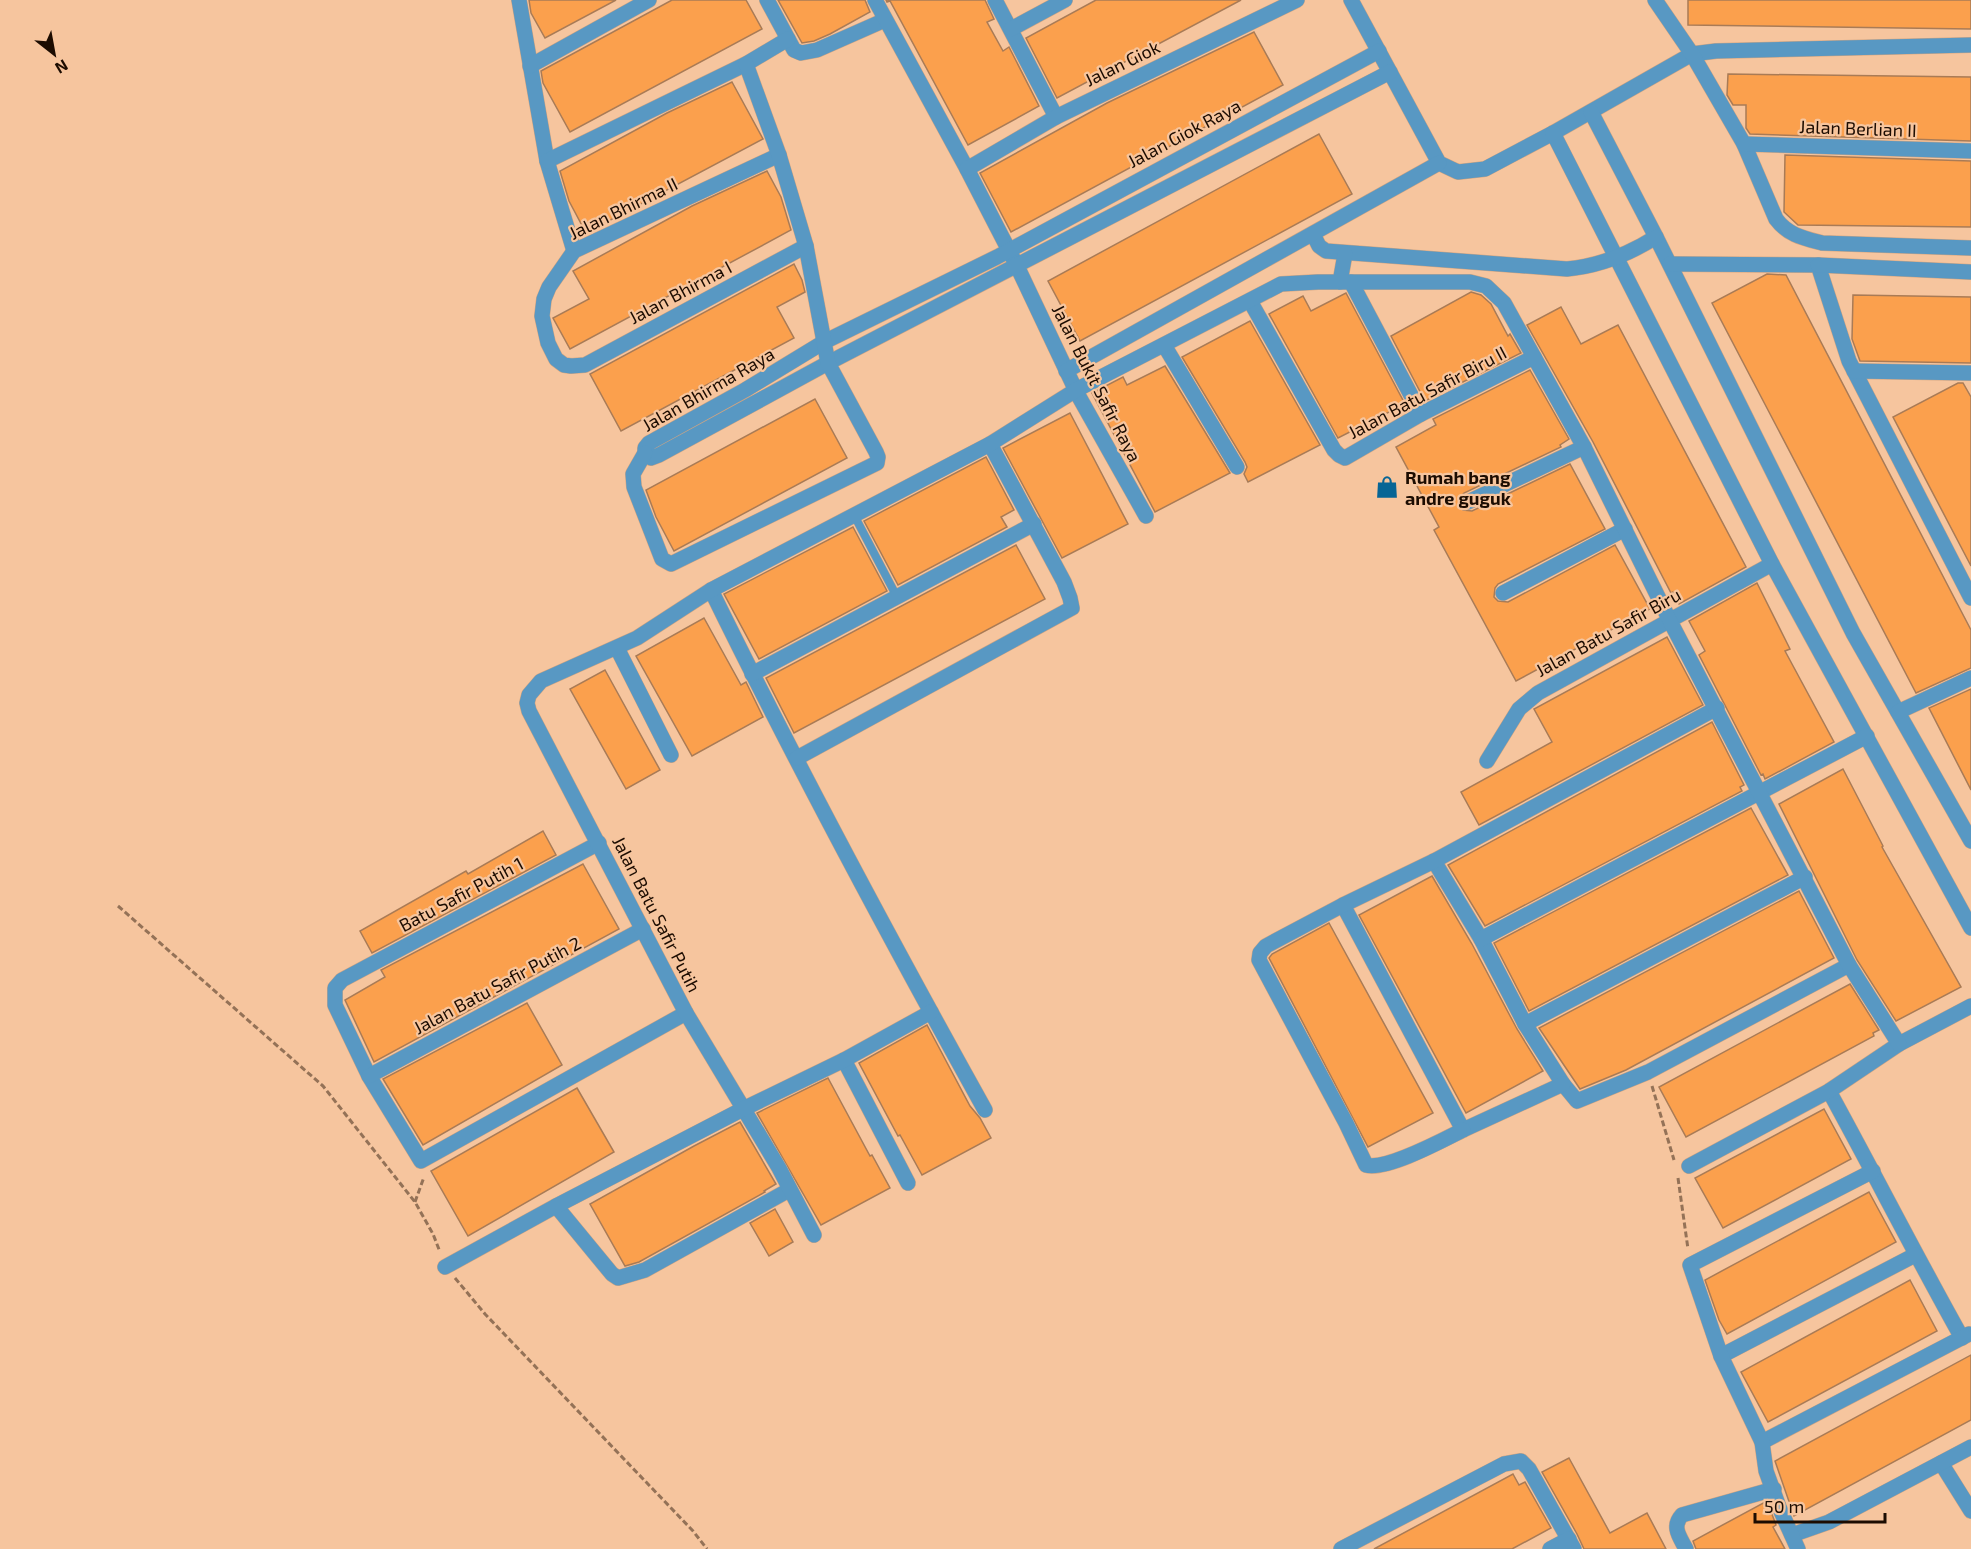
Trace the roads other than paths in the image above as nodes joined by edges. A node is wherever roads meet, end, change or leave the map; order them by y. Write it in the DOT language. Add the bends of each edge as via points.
graph roads {
  1 [pos="519,0"];
  2 [pos="649,0"];
  3 [pos="767,0"];
  4 [pos="875,0"];
  5 [pos="995,0"];
  6 [pos="1065,0"];
  7 [pos="1297,0"];
  8 [pos="1351,0"];
  9 [pos="1655,0"];
  10 [pos="885,20"];
  11 [pos="1011,29"];
  12 [pos="788,39"];
  13 [pos="1971,45"];
  14 [pos="1379,51"];
  15 [pos="1692,54"];
  16 [pos="746,64"];
  17 [pos="531,66"];
  18 [pos="1390,72"];
  19 [pos="1307,89"];
  20 [pos="1318,109"];
  21 [pos="1591,112"];
  22 [pos="1056,117"];
  23 [pos="1553,133"];
  24 [pos="1744,144"];
  25 [pos="1971,151"];
  26 [pos="779,155"];
  27 [pos="548,161"];
  28 [pos="1439,163"];
  29 [pos="967,169"];
  30 [pos="1312,234"];
  31 [pos="806,246"];
  32 [pos="1971,248"];
  33 [pos="1659,249"];
  34 [pos="1007,250"];
  35 [pos="574,251"];
  36 [pos="1344,256"];
  37 [pos="1620,256"];
  38 [pos="1818,265"];
  39 [pos="1017,266"];
  40 [pos="1971,272"];
  41 [pos="1344,281"];
  42 [pos="1250,301"];
  43 [pos="824,342"];
  44 [pos="1164,345"];
  45 [pos="1534,357"];
  46 [pos="828,363"];
  47 [pos="571,366"];
  48 [pos="1854,371"];
  49 [pos="1967,373"];
  50 [pos="1071,380"];
  51 [pos="1971,387"];
  52 [pos="1421,414"];
  53 [pos="990,444"];
  54 [pos="1584,447"];
  55 [pos="645,453"];
  56 [pos="1237,467"];
  57 [pos="1468,502"];
  58 [pos="854,515"];
  59 [pos="1146,516"];
  60 [pos="1034,524"];
  61 [pos="1625,529"];
  62 [pos="1772,564"];
  63 [pos="711,590"];
  64 [pos="1503,593"];
  65 [pos="897,597"];
  66 [pos="1971,598"];
  67 [pos="1670,621"];
  68 [pos="617,648"];
  69 [pos="752,674"];
  70 [pos="1971,678"];
  71 [pos="1716,708"];
  72 [pos="1898,712"];
  73 [pos="1867,735"];
  74 [pos="671,755"];
  75 [pos="797,758"];
  76 [pos="1487,761"];
  77 [pos="1760,794"];
  78 [pos="1971,841"];
  79 [pos="599,843"];
  80 [pos="1434,861"];
  81 [pos="1805,877"];
  82 [pos="1342,905"];
  83 [pos="1971,928"];
  84 [pos="643,929"];
  85 [pos="1481,939"];
  86 [pos="1850,965"];
  87 [pos="1971,1006"];
  88 [pos="686,1012"];
  89 [pos="931,1012"];
  90 [pos="1525,1024"];
  91 [pos="1899,1044"];
  92 [pos="844,1059"];
  93 [pos="369,1076"];
  94 [pos="1563,1084"];
  95 [pos="1829,1091"];
  96 [pos="743,1109"];
  97 [pos="985,1110"];
  98 [pos="1463,1130"];
  99 [pos="1680,1166"];
  100 [pos="1872,1171"];
  101 [pos="908,1183"];
  102 [pos="789,1190"];
  103 [pos="556,1206"];
  104 [pos="814,1235"];
  105 [pos="1915,1255"];
  106 [pos="445,1267"];
  107 [pos="1966,1336"];
  108 [pos="1721,1356"];
  109 [pos="1761,1442"];
  110 [pos="1971,1446"];
  111 [pos="1941,1463"];
  112 [pos="1773,1489"];
  113 [pos="1971,1511"];
  114 [pos="1795,1542"];
  115 [pos="1571,1544"];
  116 [pos="1341,1549"];
  117 [pos="1550,1549"];
  118 [pos="1686,1549"];
  1 -- 17 [label="street"];
  2 -- 17 [label="street"];
  3 -- 12 [label="street"];
  4 -- 10 [label="street, Jalan Bukit Safir Raya"];
  5 -- 11 [label="street"];
  6 -- 11 [label="street"];
  7 -- 22 [label="street, Jalan Giok"];
  8 -- 14 [label="street"];
  9 -- 15 [label="street"];
  10 -- 12 [label="street" via="808,53 794,50"];
  10 -- 29 [label="street, Jalan Bukit Safir Raya"];
  11 -- 22 [label="street"];
  12 -- 16 [label="street"];
  13 -- 15 [label="street"];
  14 -- 18 [label="street"];
  14 -- 19 [label="street, Jalan Giok Raya"];
  15 -- 21 [label="street"];
  15 -- 24 [label="street"];
  16 -- 26 [label="street"];
  16 -- 27 [label="street"];
  17 -- 27 [label="street"];
  18 -- 20 [label="street"];
  18 -- 28 [label="street"];
  19 -- 20 [label="street"];
  19 -- 34 [label="street, Jalan Giok Raya"];
  20 -- 39 [label="street"];
  21 -- 23 [label="street"];
  21 -- 33 [label="street"];
  22 -- 29 [label="street, Jalan Giok"];
  23 -- 28 [label="street" via="1485,169 1458,172"];
  23 -- 37 [label="street"];
  24 -- 25 [label="street, Jalan Berlian II"];
  24 -- 32 [label="street" via="1776,219 1782,228 1798,237 1822,243"];
  26 -- 31 [label="street"];
  26 -- 35 [label="street, Jalan Bhirma II"];
  27 -- 35 [label="street"];
  28 -- 30 [label="street"];
  29 -- 34 [label="street, Jalan Bukit Safir Raya"];
  30 -- 36 [label="street" via="1326,251"];
  30 -- 50 [label="street"];
  31 -- 43 [label="street"];
  31 -- 47 [label="street, Jalan Bhirma I" via="585,365"];
  33 -- 37 [label="street"];
  33 -- 38 [label="street"];
  33 -- 72 [label="street" via="1853,633"];
  34 -- 39 [label="street, Jalan Bukit Safir Raya"];
  34 -- 43 [label="street, Jalan Bhirma Raya"];
  35 -- 47 [label="street, Jalan Bhirma II" via="549,287 542,316 556,359"];
  36 -- 37 [label="street" via="1567,269"];
  36 -- 41 [label="street"];
  37 -- 62 [label="street"];
  38 -- 40 [label="street"];
  38 -- 48 [label="street"];
  39 -- 46 [label="street, Jalan Bhirma Raya"];
  39 -- 50 [label="street, Jalan Bukit Safir Raya"];
  41 -- 42 [label="street" via="1281,284"];
  41 -- 45 [label="street" via="1462,282 1486,286 1504,303"];
  41 -- 52 [label="street"];
  42 -- 44 [label="street"];
  42 -- 52 [label="street, Jalan Batu Safir Biru II" via="1339,455 1345,458"];
  43 -- 46 [label="street"];
  43 -- 55 [label="street, Jalan Bhirma Raya" via="649,443"];
  44 -- 50 [label="street"];
  44 -- 56 [label="street"];
  45 -- 52 [label="street, Jalan Batu Safir Biru II"];
  45 -- 54 [label="street"];
  46 -- 55 [label="street, Jalan Bhirma Raya" via="659,455 651,458"];
  46 -- 55 [label="street" via="876,452 877,463 671,564 662,559 634,487 633,474"];
  48 -- 49 [label="street"];
  48 -- 66 [label="street"];
  49 -- 51 [label="street"];
  50 -- 53 [label="street"];
  50 -- 59 [label="street, Jalan Bukit Safir Raya"];
  53 -- 58 [label="street"];
  53 -- 60 [label="street"];
  54 -- 57 [label="street"];
  54 -- 61 [label="street"];
  58 -- 63 [label="street"];
  58 -- 65 [label="lane"];
  60 -- 65 [label="street"];
  60 -- 75 [label="street" via="1064,582 1072,608"];
  61 -- 64 [label="street"];
  61 -- 67 [label="street"];
  62 -- 67 [label="street, Jalan Batu Safir Biru"];
  62 -- 73 [label="street"];
  63 -- 68 [label="street"];
  63 -- 69 [label="street"];
  65 -- 69 [label="street"];
  67 -- 71 [label="street"];
  67 -- 76 [label="street, Jalan Batu Safir Biru" via="1529,699"];
  68 -- 74 [label="street"];
  68 -- 79 [label="street, Jalan Batu Safir Putih" via="541,681 527,703"];
  69 -- 75 [label="street"];
  70 -- 72 [label="street"];
  71 -- 77 [label="street"];
  71 -- 80 [label="street"];
  72 -- 78 [label="street"];
  73 -- 77 [label="street"];
  73 -- 83 [label="street"];
  75 -- 89 [label="street"];
  77 -- 81 [label="street"];
  77 -- 85 [label="street"];
  79 -- 84 [label="street, Jalan Batu Safir Putih"];
  79 -- 93 [label="street, Batu Safir Putih 1" via="342,980 335,988 335,1005"];
  80 -- 82 [label="street"];
  80 -- 85 [label="street"];
  81 -- 86 [label="street"];
  81 -- 90 [label="street"];
  82 -- 98 [label="street"];
  82 -- 98 [label="street" via="1266,946 1259,960 1364,1163 1372,1167 1394,1161"];
  84 -- 88 [label="street, Jalan Batu Safir Putih"];
  84 -- 93 [label="street, Jalan Batu Safir Putih 2"];
  85 -- 90 [label="street"];
  86 -- 91 [label="street"];
  86 -- 94 [label="street" via="1648,1072 1579,1101"];
  87 -- 91 [label="street"];
  88 -- 93 [label="street" via="422,1161"];
  88 -- 96 [label="street, Jalan Batu Safir Putih"];
  89 -- 92 [label="street"];
  89 -- 97 [label="street"];
  90 -- 94 [label="street"];
  91 -- 95 [label="street"];
  92 -- 96 [label="street"];
  92 -- 101 [label="street"];
  94 -- 98 [label="street"];
  95 -- 99 [label="street"];
  95 -- 100 [label="street"];
  96 -- 102 [label="street, Jalan Batu Safir Putih"];
  96 -- 103 [label="street"];
  100 -- 105 [label="street"];
  100 -- 108 [label="street" via="1690,1264"];
  102 -- 103 [label="street" via="645,1270 618,1278"];
  102 -- 104 [label="street, Jalan Batu Safir Putih"];
  103 -- 106 [label="street"];
  105 -- 107 [label="street"];
  105 -- 108 [label="street"];
  107 -- 109 [label="street"];
  108 -- 109 [label="street"];
  109 -- 112 [label="street"];
  110 -- 111 [label="street"];
  111 -- 113 [label="street"];
  111 -- 114 [label="street"];
  112 -- 114 [label="street"];
  112 -- 118 [label="street" via="1682,1515 1677,1520 1677,1531"];
  115 -- 116 [label="street" via="1529,1469 1518,1461 1504,1464"];
  115 -- 117 [label="street"];
}
